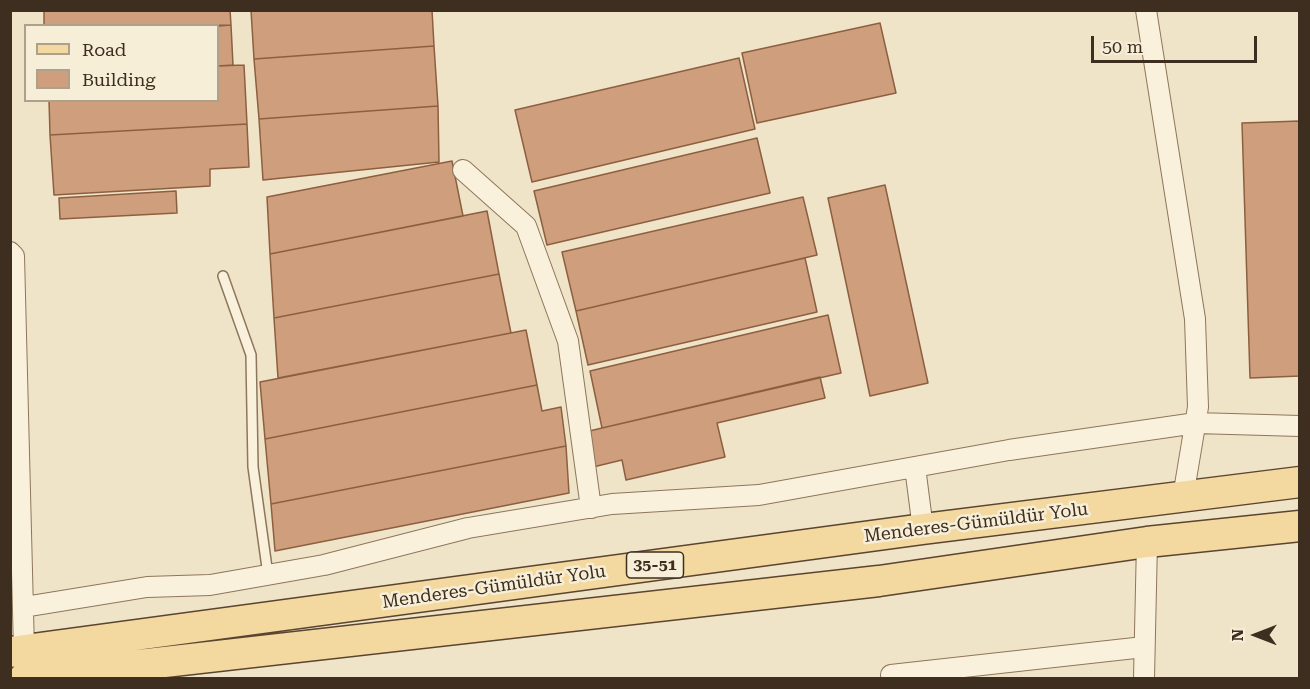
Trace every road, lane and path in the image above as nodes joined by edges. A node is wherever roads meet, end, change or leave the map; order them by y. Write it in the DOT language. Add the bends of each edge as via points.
graph roads {
  1 [pos="1146,10"];
  2 [pos="463,170"];
  3 [pos="10,252"];
  4 [pos="223,276"];
  5 [pos="1196,423"];
  6 [pos="1299,426"];
  7 [pos="915,467"];
  8 [pos="1299,483"];
  9 [pos="1183,497"];
  10 [pos="591,508"];
  11 [pos="1299,526"];
  12 [pos="923,529"];
  13 [pos="1147,542"];
  14 [pos="268,575"];
  15 [pos="24,607"];
  16 [pos="1144,647"];
  17 [pos="20,660"];
  18 [pos="891,675"];
  19 [pos="1144,678"];
  1 -- 5 [label="street" via="1195,319"];
  2 -- 10 [label="street" via="526,226 568,341"];
  3 -- 15 [label="street" via="14,256"];
  4 -- 14 [label="lane" via="251,355 253,467"];
  5 -- 6 [label="street"];
  5 -- 7 [label="street"];
  5 -- 9 [label="street"];
  7 -- 10 [label="street" via="759,495"];
  7 -- 12 [label="street"];
  8 -- 9 [label="main road, Menderes-Gümüldür Yolu / 35-51"];
  9 -- 12 [label="main road, Menderes-Gümüldür Yolu / 35-51"];
  10 -- 14 [label="street" via="468,528 324,565"];
  11 -- 13 [label="main road, Menderes-Gümüldür Yolu / 35-51"];
  12 -- 17 [label="main road, Menderes-Gümüldür Yolu / 35-51"];
  13 -- 16 [label="street"];
  13 -- 17 [label="main road, Menderes-Gümüldür Yolu / 35-51" via="879,581"];
  14 -- 15 [label="street" via="210,585 147,587"];
  15 -- 17 [label="street"];
  16 -- 18 [label="street"];
  16 -- 19 [label="street"];
}
